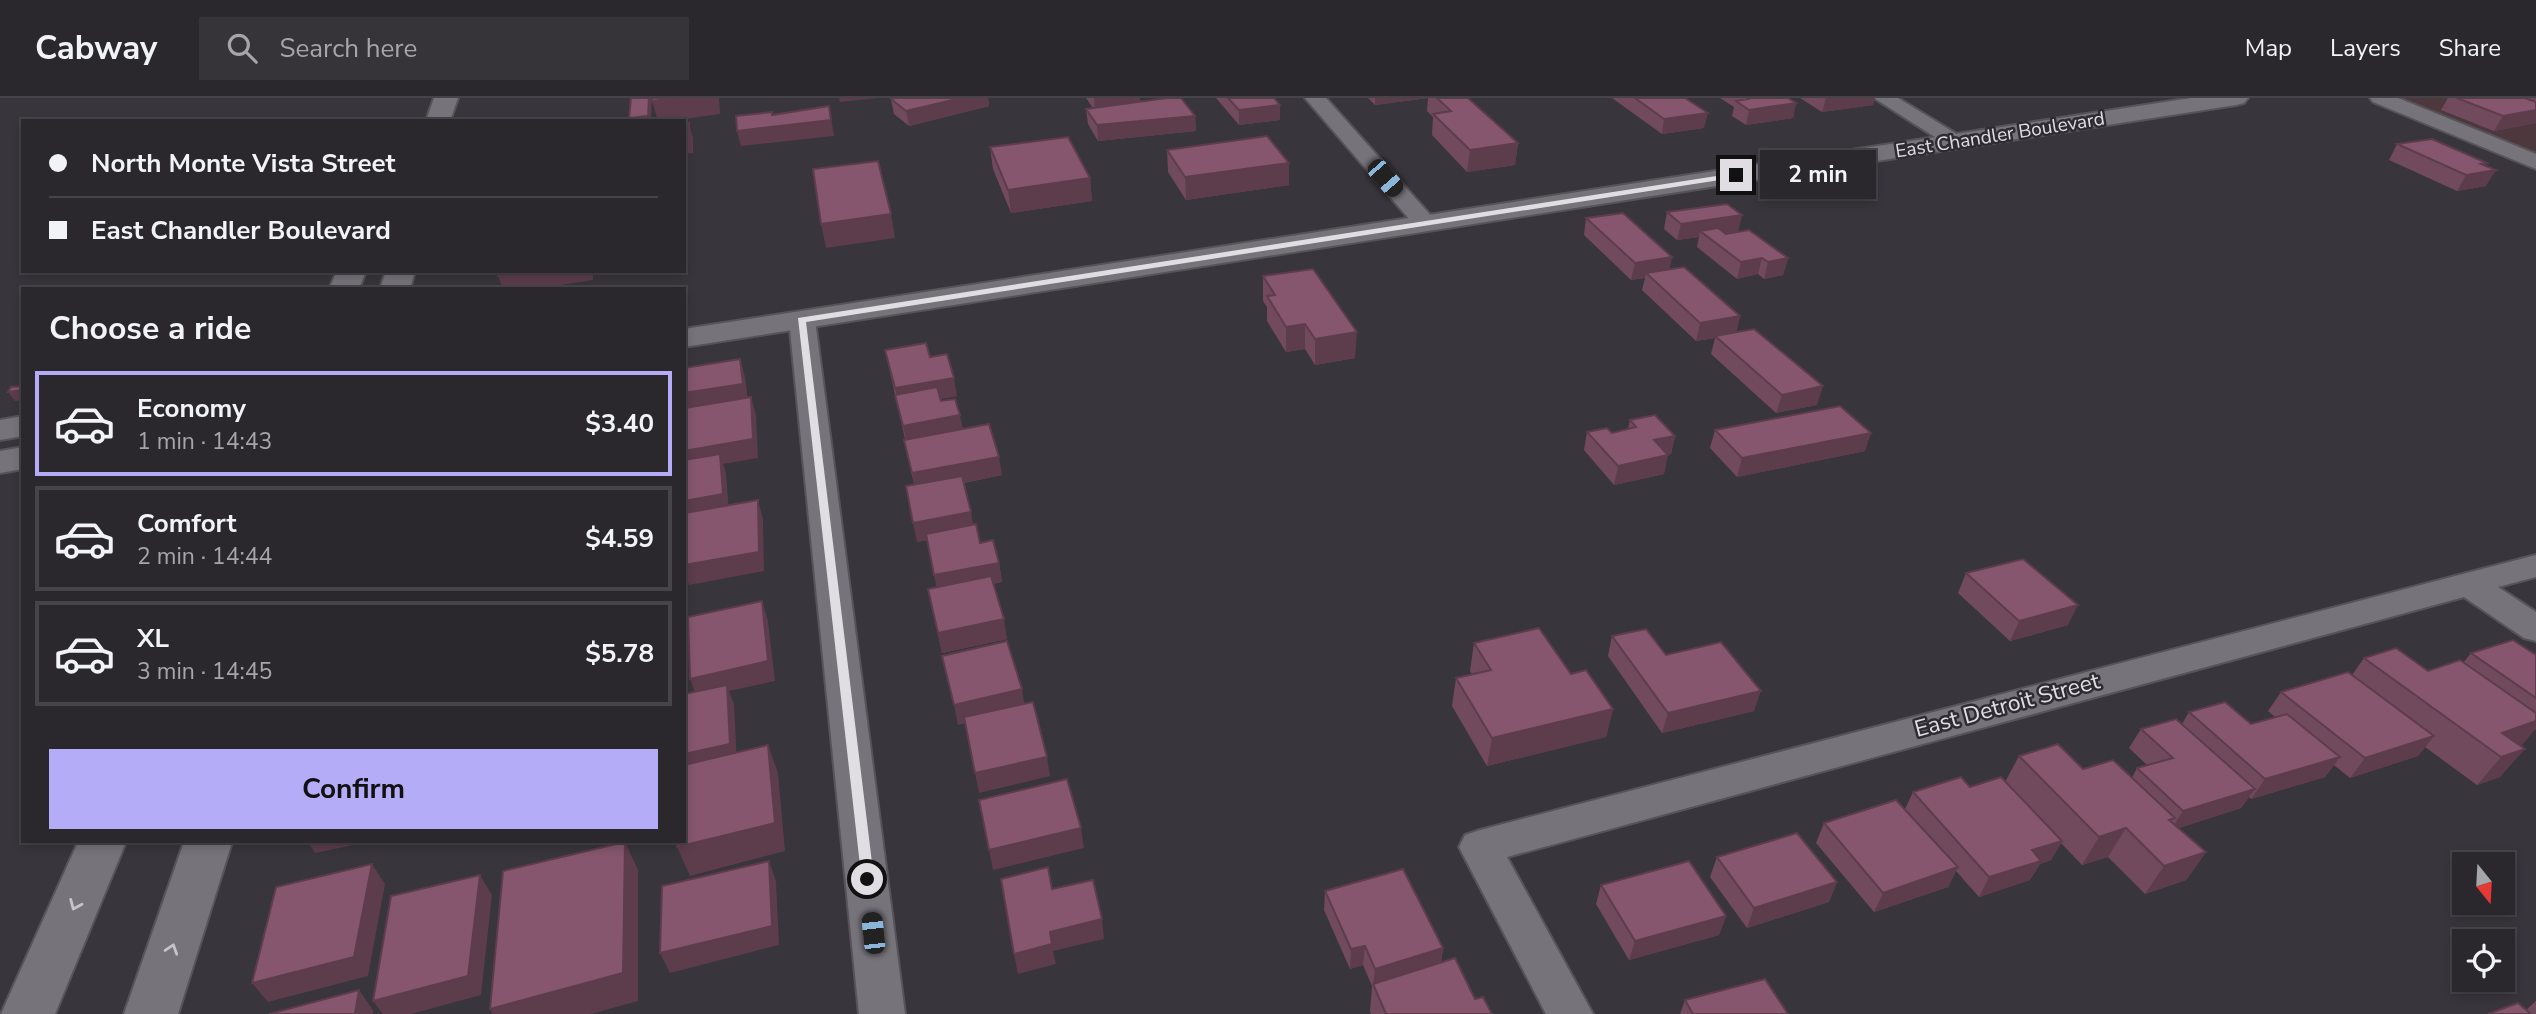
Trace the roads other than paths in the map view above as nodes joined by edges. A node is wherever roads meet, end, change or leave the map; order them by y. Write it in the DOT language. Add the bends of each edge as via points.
graph roads {
  1 [pos="446,98"];
  2 [pos="1315,98"];
  3 [pos="1884,98"];
  4 [pos="2236,98"];
  5 [pos="2380,98"];
  6 [pos="439,119"];
  7 [pos="1957,141"];
  8 [pos="2536,162"];
  9 [pos="1425,223"];
  10 [pos="802,320"];
  11 [pos="686,338"];
  12 [pos="21,426"];
  13 [pos="0,430"];
  14 [pos="21,458"];
  15 [pos="0,462"];
  16 [pos="2536,566"];
  17 [pos="2469,584"];
  18 [pos="2536,629"];
  19 [pos="103,843"];
  20 [pos="208,843"];
  21 [pos="28,1014"];
  22 [pos="151,1014"];
  23 [pos="882,1014"];
  24 [pos="1570,1014"];
  1 -- 6 [label="main road"];
  2 -- 9 [label="street"];
  3 -- 7 [label="street"];
  4 -- 7 [label="main road, East Chandler Boulevard"];
  5 -- 8 [label="street"];
  7 -- 9 [label="main road, East Chandler Boulevard"];
  9 -- 10 [label="main road, East Chandler Boulevard"];
  10 -- 11 [label="main road, East Chandler Boulevard"];
  10 -- 23 [label="street"];
  12 -- 13 [label="main road"];
  14 -- 15 [label="main road"];
  16 -- 17 [label="street, East Detroit Street"];
  17 -- 18 [label="street"];
  17 -- 24 [label="street, East Detroit Street" via="1480,847"];
  19 -- 21 [label="main road, one-way"];
  22 -- 20 [label="main road, one-way"];
}
